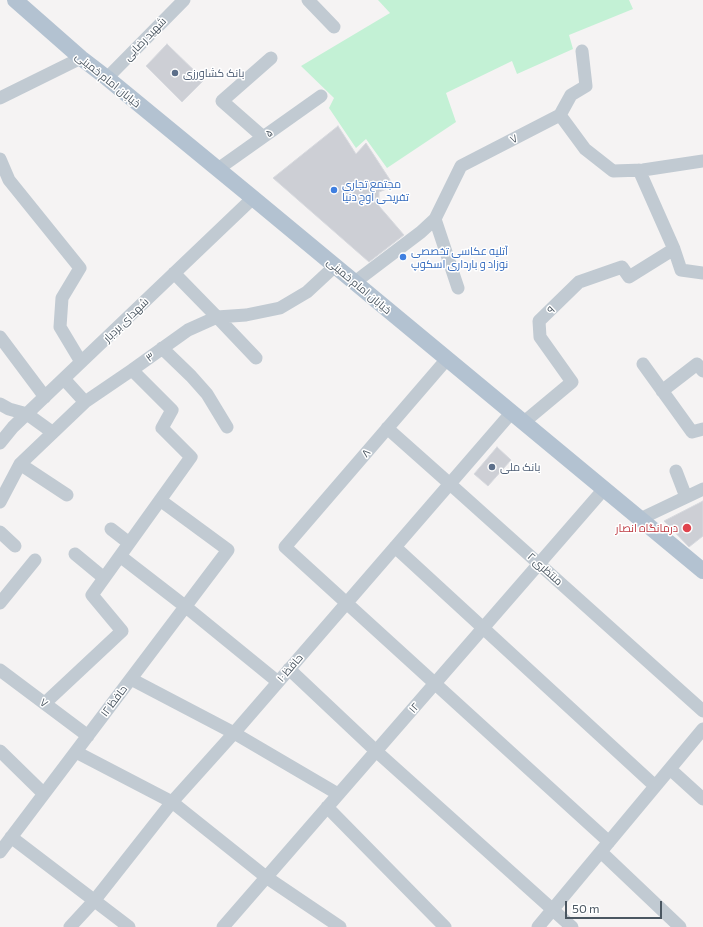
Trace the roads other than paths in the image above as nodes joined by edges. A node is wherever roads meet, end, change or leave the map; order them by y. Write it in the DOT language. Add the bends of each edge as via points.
graph roads {
  1 [pos="14,0"];
  2 [pos="184,0"];
  3 [pos="308,0"];
  4 [pos="334,27"];
  5 [pos="582,51"];
  6 [pos="81,58"];
  7 [pos="271,58"];
  8 [pos="107,78"];
  9 [pos="320,96"];
  10 [pos="0,98"];
  11 [pos="560,115"];
  12 [pos="263,137"];
  13 [pos="0,159"];
  14 [pos="703,161"];
  15 [pos="218,169"];
  16 [pos="639,170"];
  17 [pos="253,198"];
  18 [pos="435,219"];
  19 [pos="674,249"];
  20 [pos="335,266"];
  21 [pos="703,272"];
  22 [pos="174,273"];
  23 [pos="356,282"];
  24 [pos="458,288"];
  25 [pos="217,316"];
  26 [pos="0,337"];
  27 [pos="162,348"];
  28 [pos="256,358"];
  29 [pos="447,359"];
  30 [pos="81,362"];
  31 [pos="643,364"];
  32 [pos="132,370"];
  33 [pos="703,371"];
  34 [pos="64,379"];
  35 [pos="662,391"];
  36 [pos="45,397"];
  37 [pos="85,402"];
  38 [pos="0,404"];
  39 [pos="27,414"];
  40 [pos="518,417"];
  41 [pos="228,427"];
  42 [pos="387,428"];
  43 [pos="703,429"];
  44 [pos="52,432"];
  45 [pos="0,443"];
  46 [pos="20,464"];
  47 [pos="676,471"];
  48 [pos="450,484"];
  49 [pos="604,488"];
  50 [pos="703,489"];
  51 [pos="68,495"];
  52 [pos="686,497"];
  53 [pos="160,500"];
  54 [pos="0,502"];
  55 [pos="640,519"];
  56 [pos="111,529"];
  57 [pos="0,532"];
  58 [pos="129,543"];
  59 [pos="15,546"];
  60 [pos="395,547"];
  61 [pos="75,554"];
  62 [pos="120,556"];
  63 [pos="35,560"];
  64 [pos="539,564"];
  65 [pos="703,571"];
  66 [pos="104,578"];
  67 [pos="2,597"];
  68 [pos="346,603"];
  69 [pos="186,607"];
  70 [pos="483,628"];
  71 [pos="288,669"];
  72 [pos="0,670"];
  73 [pos="131,679"];
  74 [pos="278,682"];
  75 [pos="435,684"];
  76 [pos="45,703"];
  77 [pos="703,711"];
  78 [pos="703,729"];
  79 [pos="234,733"];
  80 [pos="88,736"];
  81 [pos="0,751"];
  82 [pos="376,751"];
  83 [pos="76,752"];
  84 [pos="670,769"];
  85 [pos="655,786"];
  86 [pos="44,794"];
  87 [pos="338,794"];
  88 [pos="703,798"];
  89 [pos="172,802"];
  90 [pos="327,807"];
  91 [pos="11,837"];
  92 [pos="605,847"];
  93 [pos="0,852"];
  94 [pos="266,877"];
  95 [pos="94,900"];
  96 [pos="553,910"];
  97 [pos="228,925"];
  98 [pos="70,927"];
  99 [pos="130,927"];
  100 [pos="340,927"];
  101 [pos="445,927"];
  102 [pos="538,927"];
  103 [pos="572,927"];
  104 [pos="680,927"];
  1 -- 6 [label="main road, خیابان امام خمینی"];
  2 -- 8 [label="street, شهید رضایی"];
  3 -- 4 [label="street"];
  5 -- 11 [label="street" via="586,86 571,95"];
  6 -- 8 [label="main road, خیابان امام خمینی"];
  6 -- 10 [label="street"];
  7 -- 12 [label="street" via="222,102"];
  8 -- 15 [label="main road, خیابان امام خمینی"];
  9 -- 12 [label="street, ۵"];
  11 -- 16 [label="street" via="585,149 613,171"];
  11 -- 18 [label="street, ۷" via="461,166"];
  12 -- 15 [label="street, ۵"];
  13 -- 30 [label="street" via="9,180 80,268 62,298 60,327"];
  14 -- 16 [label="street"];
  15 -- 17 [label="main road, خیابان امام خمینی"];
  16 -- 19 [label="street"];
  17 -- 20 [label="main road, خیابان امام خمینی"];
  17 -- 22 [label="street, شهدای بردبار"];
  18 -- 23 [label="street, ۷"];
  18 -- 24 [label="street"];
  19 -- 21 [label="street" via="681,270"];
  19 -- 40 [label="street, ۹" via="628,277 622,267 579,282 539,321 540,337 572,382"];
  20 -- 23 [label="main road, خیابان امام خمینی"];
  20 -- 25 [label="street, ۳" via="307,292 280,308 246,315"];
  22 -- 25 [label="street"];
  22 -- 30 [label="street, شهدای بردبار"];
  23 -- 29 [label="main road, خیابان امام خمینی"];
  25 -- 27 [label="street, ۳" via="188,330"];
  25 -- 28 [label="street"];
  26 -- 36 [label="street"];
  27 -- 32 [label="street, ۳"];
  27 -- 41 [label="street" via="207,394"];
  29 -- 40 [label="main road, خیابان امام خمینی"];
  29 -- 42 [label="street, ۸"];
  30 -- 34 [label="street, شهدای بردبار"];
  31 -- 35 [label="street"];
  32 -- 37 [label="street, ۳"];
  32 -- 53 [label="street" via="172,410 162,428 191,457"];
  33 -- 35 [label="street" via="697,364"];
  34 -- 36 [label="street, شهدای بردبار"];
  34 -- 37 [label="street"];
  35 -- 43 [label="street" via="692,432"];
  36 -- 39 [label="street, شهدای بردبار"];
  37 -- 44 [label="street, ۳"];
  38 -- 39 [label="street"];
  39 -- 44 [label="street"];
  39 -- 45 [label="street, شهدای بردبار"];
  40 -- 48 [label="street, حافظ ۱۰"];
  40 -- 49 [label="main road, خیابان امام خمینی"];
  42 -- 48 [label="street, منتظری ۲"];
  42 -- 68 [label="street, ۸" via="285,547"];
  44 -- 46 [label="street, ۳"];
  46 -- 51 [label="street"];
  46 -- 54 [label="street, ۳"];
  47 -- 52 [label="street"];
  48 -- 60 [label="street, حافظ ۱۰"];
  48 -- 64 [label="street, منتظری ۲"];
  49 -- 55 [label="main road, خیابان امام خمینی"];
  49 -- 64 [label="street, ۱۲"];
  50 -- 52 [label="street"];
  52 -- 55 [label="street"];
  53 -- 58 [label="street"];
  53 -- 69 [label="street, حافظ ۱۲" via="228,550"];
  55 -- 65 [label="main road, خیابان امام خمینی"];
  56 -- 58 [label="street"];
  57 -- 59 [label="street"];
  58 -- 62 [label="street"];
  60 -- 68 [label="street, حافظ ۱۰"];
  60 -- 70 [label="street"];
  61 -- 66 [label="street"];
  62 -- 66 [label="street"];
  62 -- 69 [label="street"];
  63 -- 67 [label="street"];
  64 -- 70 [label="street, ۱۲"];
  64 -- 77 [label="street, منتظری ۲"];
  66 -- 76 [label="street" via="92,595 122,631"];
  68 -- 71 [label="street, حافظ ۱۰"];
  68 -- 75 [label="street"];
  69 -- 73 [label="street, حافظ ۱۲"];
  69 -- 74 [label="street"];
  70 -- 75 [label="street, ۱۲"];
  70 -- 85 [label="street"];
  71 -- 74 [label="street, حافظ ۱۰"];
  71 -- 82 [label="street"];
  72 -- 76 [label="street, ۷"];
  73 -- 79 [label="street"];
  73 -- 80 [label="street, حافظ ۱۲"];
  74 -- 79 [label="street, حافظ ۱۰"];
  75 -- 82 [label="street, ۱۲"];
  75 -- 92 [label="street"];
  76 -- 80 [label="street, ۷"];
  78 -- 84 [label="street"];
  79 -- 87 [label="street"];
  79 -- 89 [label="street, حافظ ۱۰"];
  80 -- 83 [label="street, حافظ ۱۲"];
  81 -- 86 [label="street"];
  82 -- 87 [label="street, ۱۲"];
  82 -- 96 [label="street"];
  83 -- 86 [label="street, حافظ ۱۲"];
  83 -- 89 [label="street"];
  84 -- 85 [label="street"];
  84 -- 88 [label="street"];
  85 -- 92 [label="street"];
  86 -- 91 [label="street, حافظ ۱۲"];
  87 -- 90 [label="street, ۱۲"];
  89 -- 94 [label="street"];
  89 -- 95 [label="street, حافظ ۱۰"];
  90 -- 94 [label="street, ۱۲"];
  90 -- 101 [label="street"];
  91 -- 93 [label="street, حافظ ۱۲"];
  91 -- 95 [label="street"];
  92 -- 96 [label="street"];
  92 -- 104 [label="street"];
  94 -- 97 [label="street, ۱۲"];
  94 -- 100 [label="street"];
  95 -- 98 [label="street, حافظ ۱۰"];
  95 -- 99 [label="street"];
  96 -- 102 [label="street"];
  96 -- 103 [label="street"];
}
